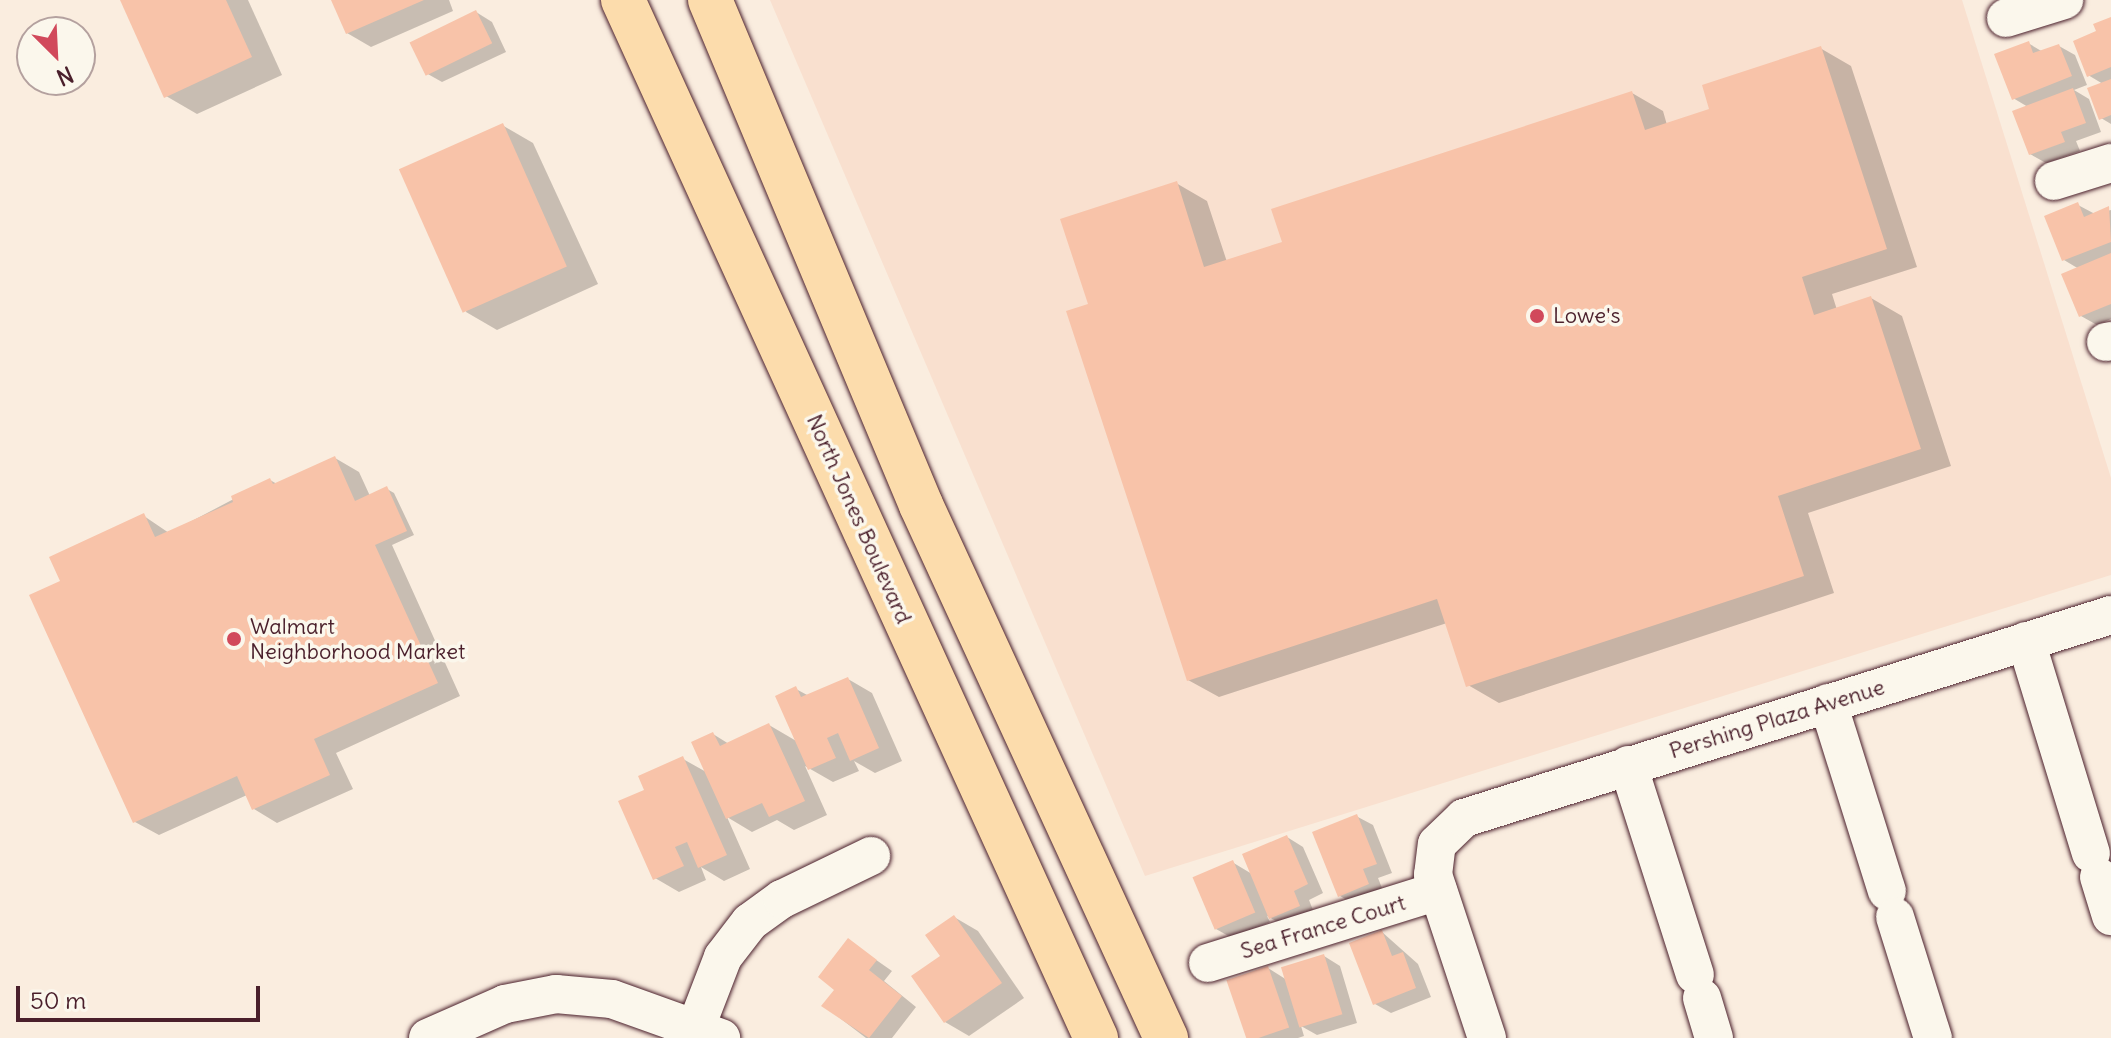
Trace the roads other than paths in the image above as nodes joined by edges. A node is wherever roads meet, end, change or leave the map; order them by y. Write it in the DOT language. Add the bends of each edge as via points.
graph roads {
  1 [pos="623,0"];
  2 [pos="710,0"];
  3 [pos="2064,0"];
  4 [pos="2006,18"];
  5 [pos="2111,163"];
  6 [pos="2054,181"];
  7 [pos="921,505"];
  8 [pos="864,529"];
  9 [pos="2111,615"];
  10 [pos="2026,641"];
  11 [pos="1828,703"];
  12 [pos="1628,765"];
  13 [pos="871,856"];
  14 [pos="1438,891"];
  15 [pos="2111,916"];
  16 [pos="1208,963"];
  17 [pos="708,1033"];
  18 [pos="1483,1037"];
  19 [pos="428,1038"];
  20 [pos="1096,1038"];
  21 [pos="1166,1038"];
  22 [pos="1714,1038"];
  23 [pos="1933,1038"];
  1 -- 8 [label="main road, North Jones Boulevard"];
  2 -- 7 [label="main road"];
  3 -- 4 [label="street"];
  5 -- 6 [label="street"];
  7 -- 8 [label="main road"];
  7 -- 21 [label="main road"];
  8 -- 20 [label="main road, North Jones Boulevard"];
  9 -- 10 [label="street, Pershing Plaza Avenue"];
  10 -- 11 [label="street, Pershing Plaza Avenue"];
  10 -- 15 [label="street"];
  11 -- 12 [label="street, Pershing Plaza Avenue"];
  11 -- 23 [label="street"];
  12 -- 14 [label="street, Pershing Plaza Avenue" via="1483,810 1448,831 1433,859"];
  12 -- 22 [label="street"];
  13 -- 17 [label="street" via="782,899 750,922 723,957"];
  14 -- 16 [label="street, Sea France Court"];
  14 -- 18 [label="street"];
  17 -- 19 [label="street" via="612,999 556,994 505,1004"];
}
